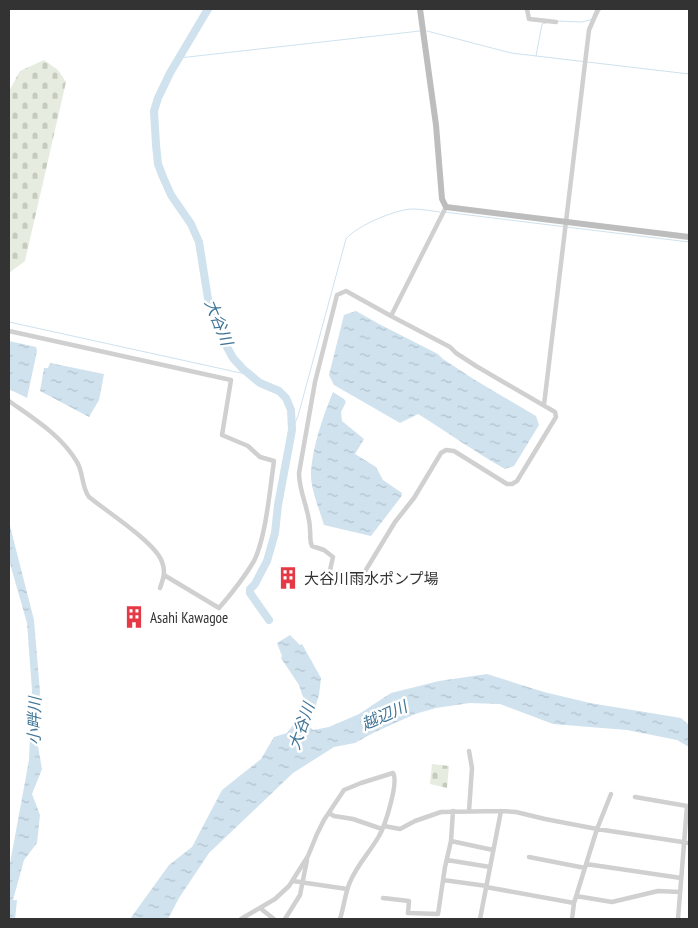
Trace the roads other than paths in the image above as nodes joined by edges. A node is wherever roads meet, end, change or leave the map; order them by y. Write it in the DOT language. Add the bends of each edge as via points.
graph roads {
  1 [pos="420,9"];
  2 [pos="527,9"];
  3 [pos="598,9"];
  4 [pos="556,22"];
  5 [pos="446,207"];
  6 [pos="566,222"];
  7 [pos="689,237"];
  8 [pos="392,316"];
  9 [pos="9,331"];
  10 [pos="9,401"];
  11 [pos="544,405"];
  12 [pos="164,575"];
  13 [pos="160,588"];
  14 [pos="469,751"];
  15 [pos="611,794"];
  16 [pos="635,798"];
  17 [pos="453,811"];
  18 [pos="469,811"];
  19 [pos="501,811"];
  20 [pos="329,813"];
  21 [pos="383,827"];
  22 [pos="597,829"];
  23 [pos="452,841"];
  24 [pos="687,842"];
  25 [pos="493,850"];
  26 [pos="308,856"];
  27 [pos="529,857"];
  28 [pos="447,860"];
  29 [pos="586,866"];
  30 [pos="490,867"];
  31 [pos="681,878"];
  32 [pos="293,880"];
  33 [pos="443,880"];
  34 [pos="303,881"];
  35 [pos="486,887"];
  36 [pos="347,889"];
  37 [pos="680,892"];
  38 [pos="576,896"];
  39 [pos="383,898"];
  40 [pos="574,903"];
  41 [pos="260,908"];
  42 [pos="417,913"];
  43 [pos="241,919"];
  44 [pos="274,919"];
  45 [pos="285,919"];
  46 [pos="340,919"];
  47 [pos="416,919"];
  48 [pos="480,919"];
  49 [pos="572,919"];
  50 [pos="678,919"];
  1 -- 5 [label="street" via="436,125 442,199"];
  2 -- 4 [label="street" via="529,19"];
  3 -- 6 [label="street" via="589,30"];
  5 -- 6 [label="street"];
  5 -- 8 [label="street"];
  6 -- 7 [label="street"];
  6 -- 11 [label="street"];
  8 -- 11 [label="street" via="450,347 476,366"];
  8 -- 11 [label="street" via="346,291 337,295 314,382 299,465 299,482 311,531 309,541 333,557 330,583 349,583 361,578 444,451 454,451 507,484 518,481 556,417 555,412"];
  9 -- 12 [label="street" via="231,380 222,435 248,446 260,457 274,461 260,545 241,581 219,608"];
  10 -- 12 [label="street" via="62,440 77,461 89,497 154,549 162,562"];
  12 -- 13 [label="street"];
  14 -- 18 [label="street" via="472,768"];
  15 -- 22 [label="street"];
  16 -- 24 [label="street" via="687,806"];
  17 -- 18 [label="street"];
  17 -- 21 [label="street" via="441,812 400,829"];
  17 -- 23 [label="street"];
  18 -- 19 [label="street"];
  19 -- 22 [label="street"];
  19 -- 25 [label="street"];
  20 -- 21 [label="street"];
  20 -- 21 [label="street" via="349,787 393,773 396,777 394,789"];
  20 -- 26 [label="street"];
  21 -- 36 [label="street"];
  22 -- 24 [label="street"];
  22 -- 29 [label="street"];
  23 -- 25 [label="street"];
  23 -- 28 [label="street"];
  24 -- 31 [label="street"];
  25 -- 30 [label="street"];
  26 -- 32 [label="street"];
  26 -- 34 [label="street"];
  27 -- 29 [label="street"];
  28 -- 30 [label="street"];
  28 -- 33 [label="street"];
  29 -- 31 [label="street"];
  29 -- 38 [label="street"];
  30 -- 35 [label="street"];
  31 -- 37 [label="street"];
  32 -- 34 [label="street"];
  32 -- 41 [label="street" via="281,895"];
  33 -- 35 [label="street"];
  33 -- 42 [label="street" via="438,914"];
  34 -- 36 [label="street"];
  34 -- 45 [label="street" via="297,903"];
  35 -- 40 [label="street"];
  35 -- 48 [label="street"];
  36 -- 46 [label="street"];
  37 -- 38 [label="street" via="658,891 612,902"];
  37 -- 50 [label="street"];
  38 -- 40 [label="street"];
  39 -- 42 [label="street" via="409,901 408,913"];
  40 -- 49 [label="street"];
  41 -- 43 [label="street"];
  41 -- 44 [label="street"];
  42 -- 47 [label="street"];
}
